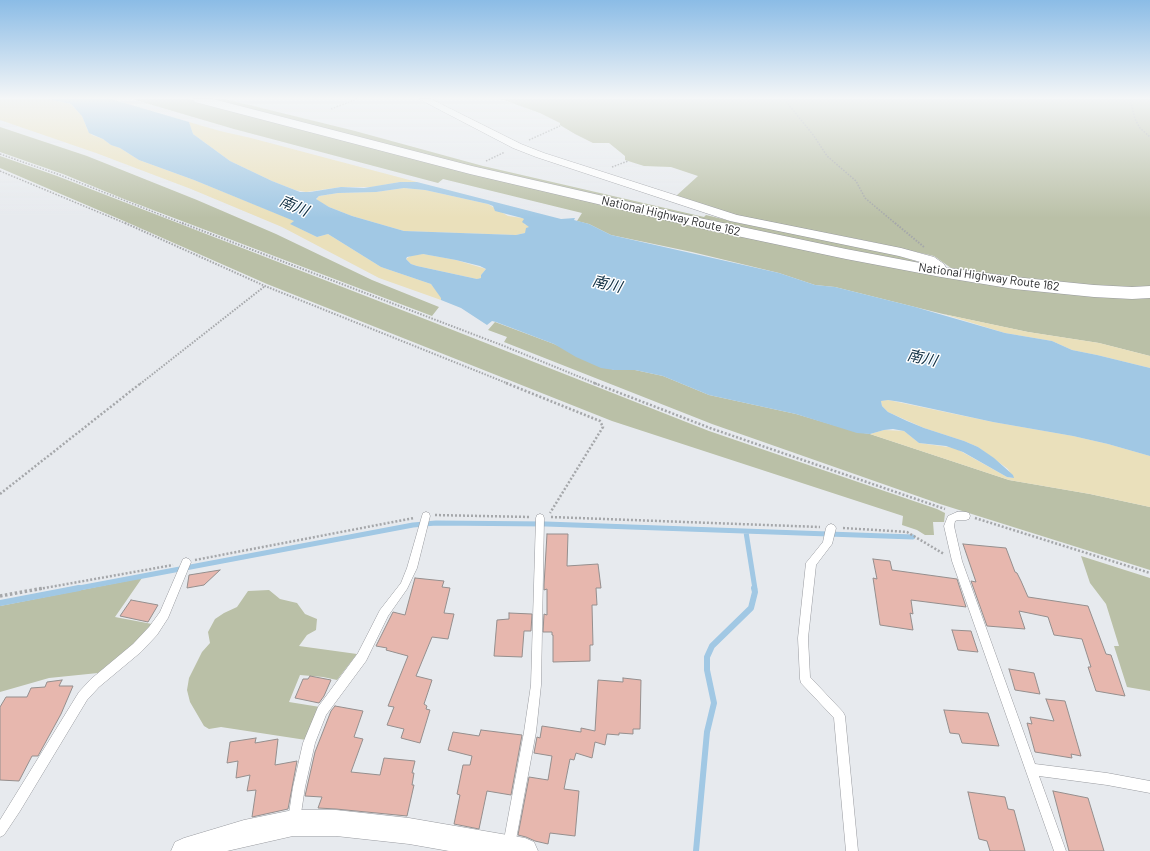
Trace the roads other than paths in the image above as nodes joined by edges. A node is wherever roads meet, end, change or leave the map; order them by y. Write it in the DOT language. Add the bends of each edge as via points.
graph roads {
  1 [pos="351,139"];
  2 [pos="503,139"];
  3 [pos="941,272"];
  4 [pos="1150,292"];
  5 [pos="426,516"];
  6 [pos="966,516"];
  7 [pos="540,518"];
  8 [pos="831,528"];
  9 [pos="186,562"];
  10 [pos="1032,769"];
  11 [pos="1150,788"];
  12 [pos="293,823"];
  13 [pos="0,831"];
  14 [pos="516,849"];
  15 [pos="184,851"];
  16 [pos="852,851"];
  17 [pos="1060,851"];
  1 -- 3 [label="highway, National Highway Route 162" via="470,170 741,232"];
  2 -- 3 [label="street" via="540,155 734,218 874,246 929,260"];
  3 -- 4 [label="highway, National Highway Route 162" via="1072,289"];
  5 -- 12 [label="lane" via="412,568 404,586 384,613 362,657 322,711 309,743"];
  6 -- 10 [label="lane" via="951,519 949,526 957,562"];
  7 -- 14 [label="lane" via="536,685"];
  8 -- 16 [label="lane" via="827,544 811,563 803,638 805,679 839,716"];
  9 -- 13 [label="lane" via="167,608 153,631 83,696"];
  10 -- 11 [label="lane" via="1107,779"];
  10 -- 17 [label="lane"];
  12 -- 14 [label="street" via="336,823 409,831"];
  12 -- 15 [label="street" via="244,833"];
}
